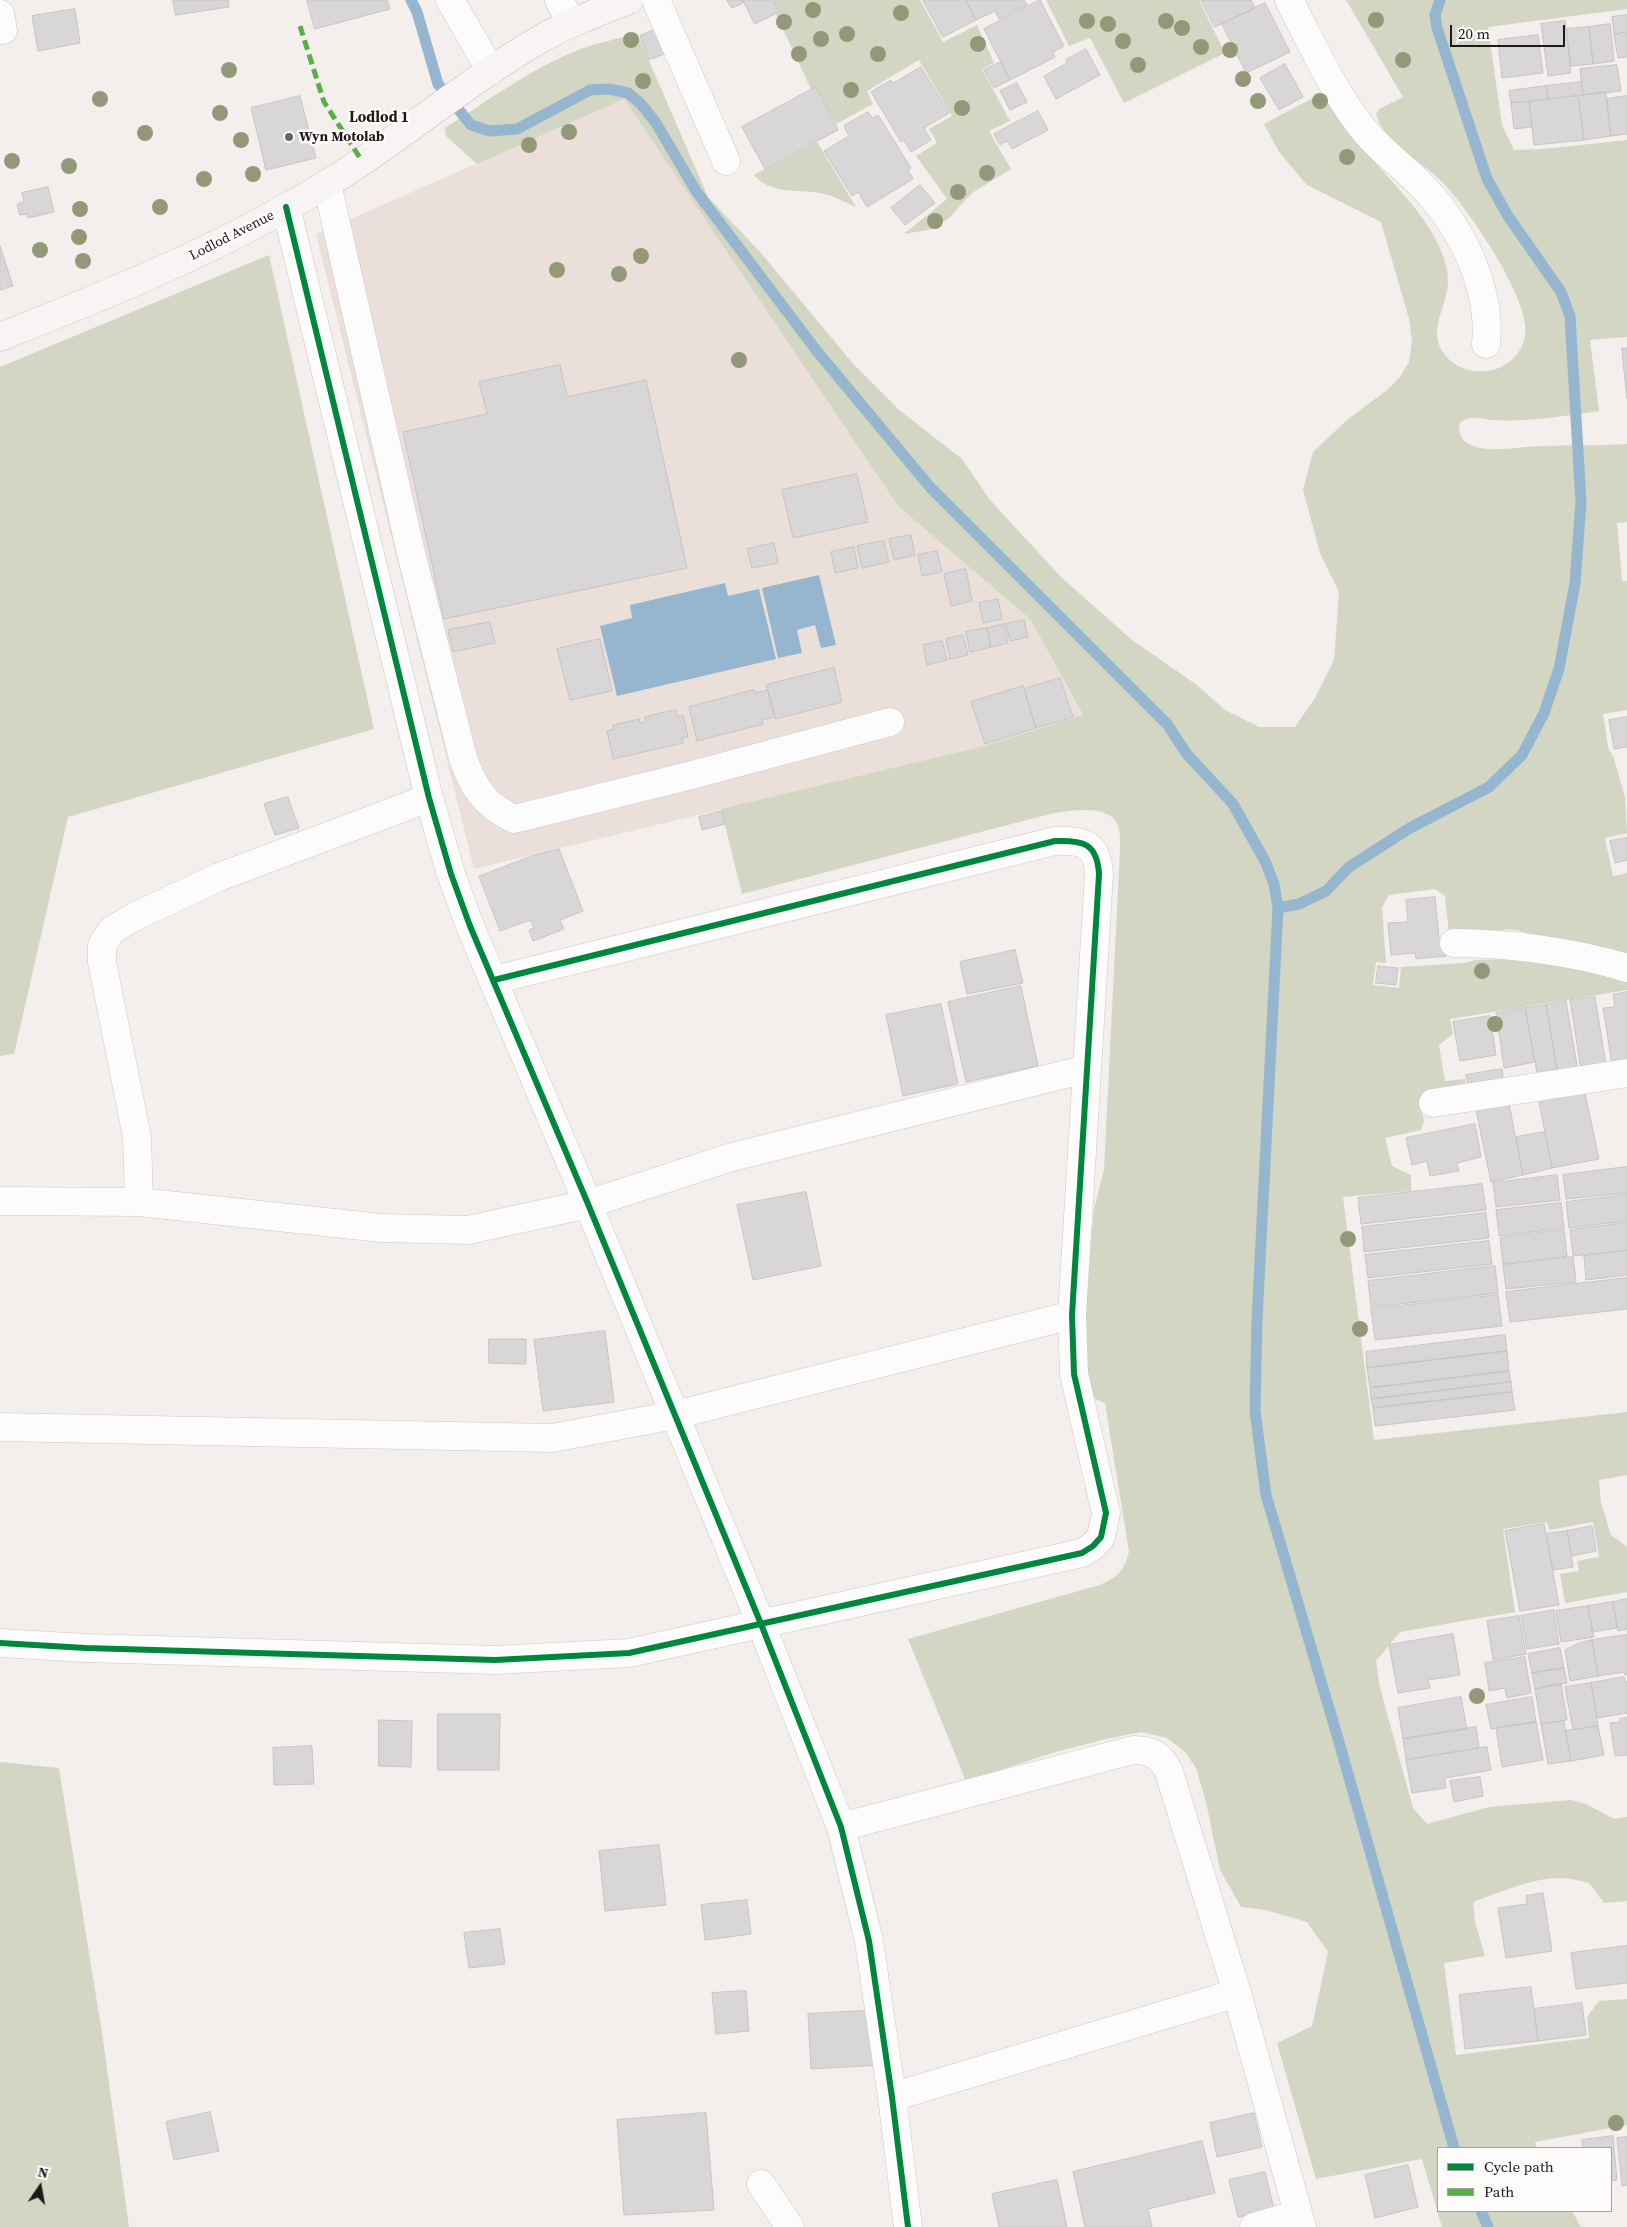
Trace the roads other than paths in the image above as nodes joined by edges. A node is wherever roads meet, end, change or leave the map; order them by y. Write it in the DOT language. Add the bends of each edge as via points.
graph roads {
  1 [pos="629,0"];
  2 [pos="656,0"];
  3 [pos="1289,0"];
  4 [pos="459,3"];
  5 [pos="565,12"];
  6 [pos="484,75"];
  7 [pos="726,161"];
  8 [pos="327,184"];
  9 [pos="286,207"];
  10 [pos="0,337"];
  11 [pos="1486,344"];
  12 [pos="890,722"];
  13 [pos="429,798"];
  14 [pos="1454,943"];
  15 [pos="1627,968"];
  16 [pos="494,980"];
  17 [pos="1086,1069"];
  18 [pos="1627,1073"];
  19 [pos="1432,1102"];
  20 [pos="0,1200"];
  21 [pos="139,1202"];
  22 [pos="588,1204"];
  23 [pos="1072,1315"];
  24 [pos="675,1415"];
  25 [pos="0,1427"];
  26 [pos="761,1624"];
  27 [pos="0,1643"];
  28 [pos="841,1827"];
  29 [pos="1237,1992"];
  30 [pos="892,2097"];
  31 [pos="762,2184"];
  32 [pos="1300,2220"];
  33 [pos="790,2227"];
  34 [pos="908,2227"];
  35 [pos="1254,2227"];
  1 -- 5 [label="main road, Lodlod Avenue"];
  2 -- 7 [label="street"];
  3 -- 11 [label="street" via="1348,109 1382,150 1434,199 1451,223 1483,291 1488,319"];
  4 -- 6 [label="street"];
  5 -- 6 [label="main road, Lodlod Avenue" via="541,39"];
  6 -- 8 [label="main road, Lodlod Avenue"];
  8 -- 9 [label="main road, Lodlod Avenue"];
  8 -- 12 [label="street" via="411,553 463,758 468,774 486,802 514,818 678,779"];
  9 -- 10 [label="main road, Lodlod Avenue" via="208,250 124,288"];
  9 -- 13 [label="street"];
  13 -- 16 [label="street" via="451,874"];
  13 -- 21 [label="street" via="219,877 112,930 102,945 102,962 137,1137"];
  14 -- 15 [label="street" via="1494,944 1552,952"];
  16 -- 17 [label="street" via="1055,842 1072,841 1083,843 1093,850 1098,859"];
  16 -- 22 [label="street"];
  17 -- 22 [label="street" via="732,1157"];
  17 -- 23 [label="street"];
  18 -- 19 [label="street"];
  20 -- 21 [label="street"];
  21 -- 22 [label="street" via="381,1228 468,1230"];
  22 -- 24 [label="street"];
  23 -- 24 [label="street"];
  23 -- 26 [label="street" via="1074,1374 1106,1513 1101,1537 1093,1546 1082,1553"];
  24 -- 25 [label="street" via="552,1438"];
  24 -- 26 [label="street"];
  26 -- 27 [label="street" via="629,1653 495,1660"];
  26 -- 28 [label="street"];
  28 -- 29 [label="street" via="1133,1750 1156,1753 1168,1772"];
  28 -- 30 [label="street" via="869,1941"];
  29 -- 30 [label="street"];
  29 -- 32 [label="street"];
  30 -- 34 [label="street"];
  31 -- 33 [label="street"];
  32 -- 35 [label="street"];
}
